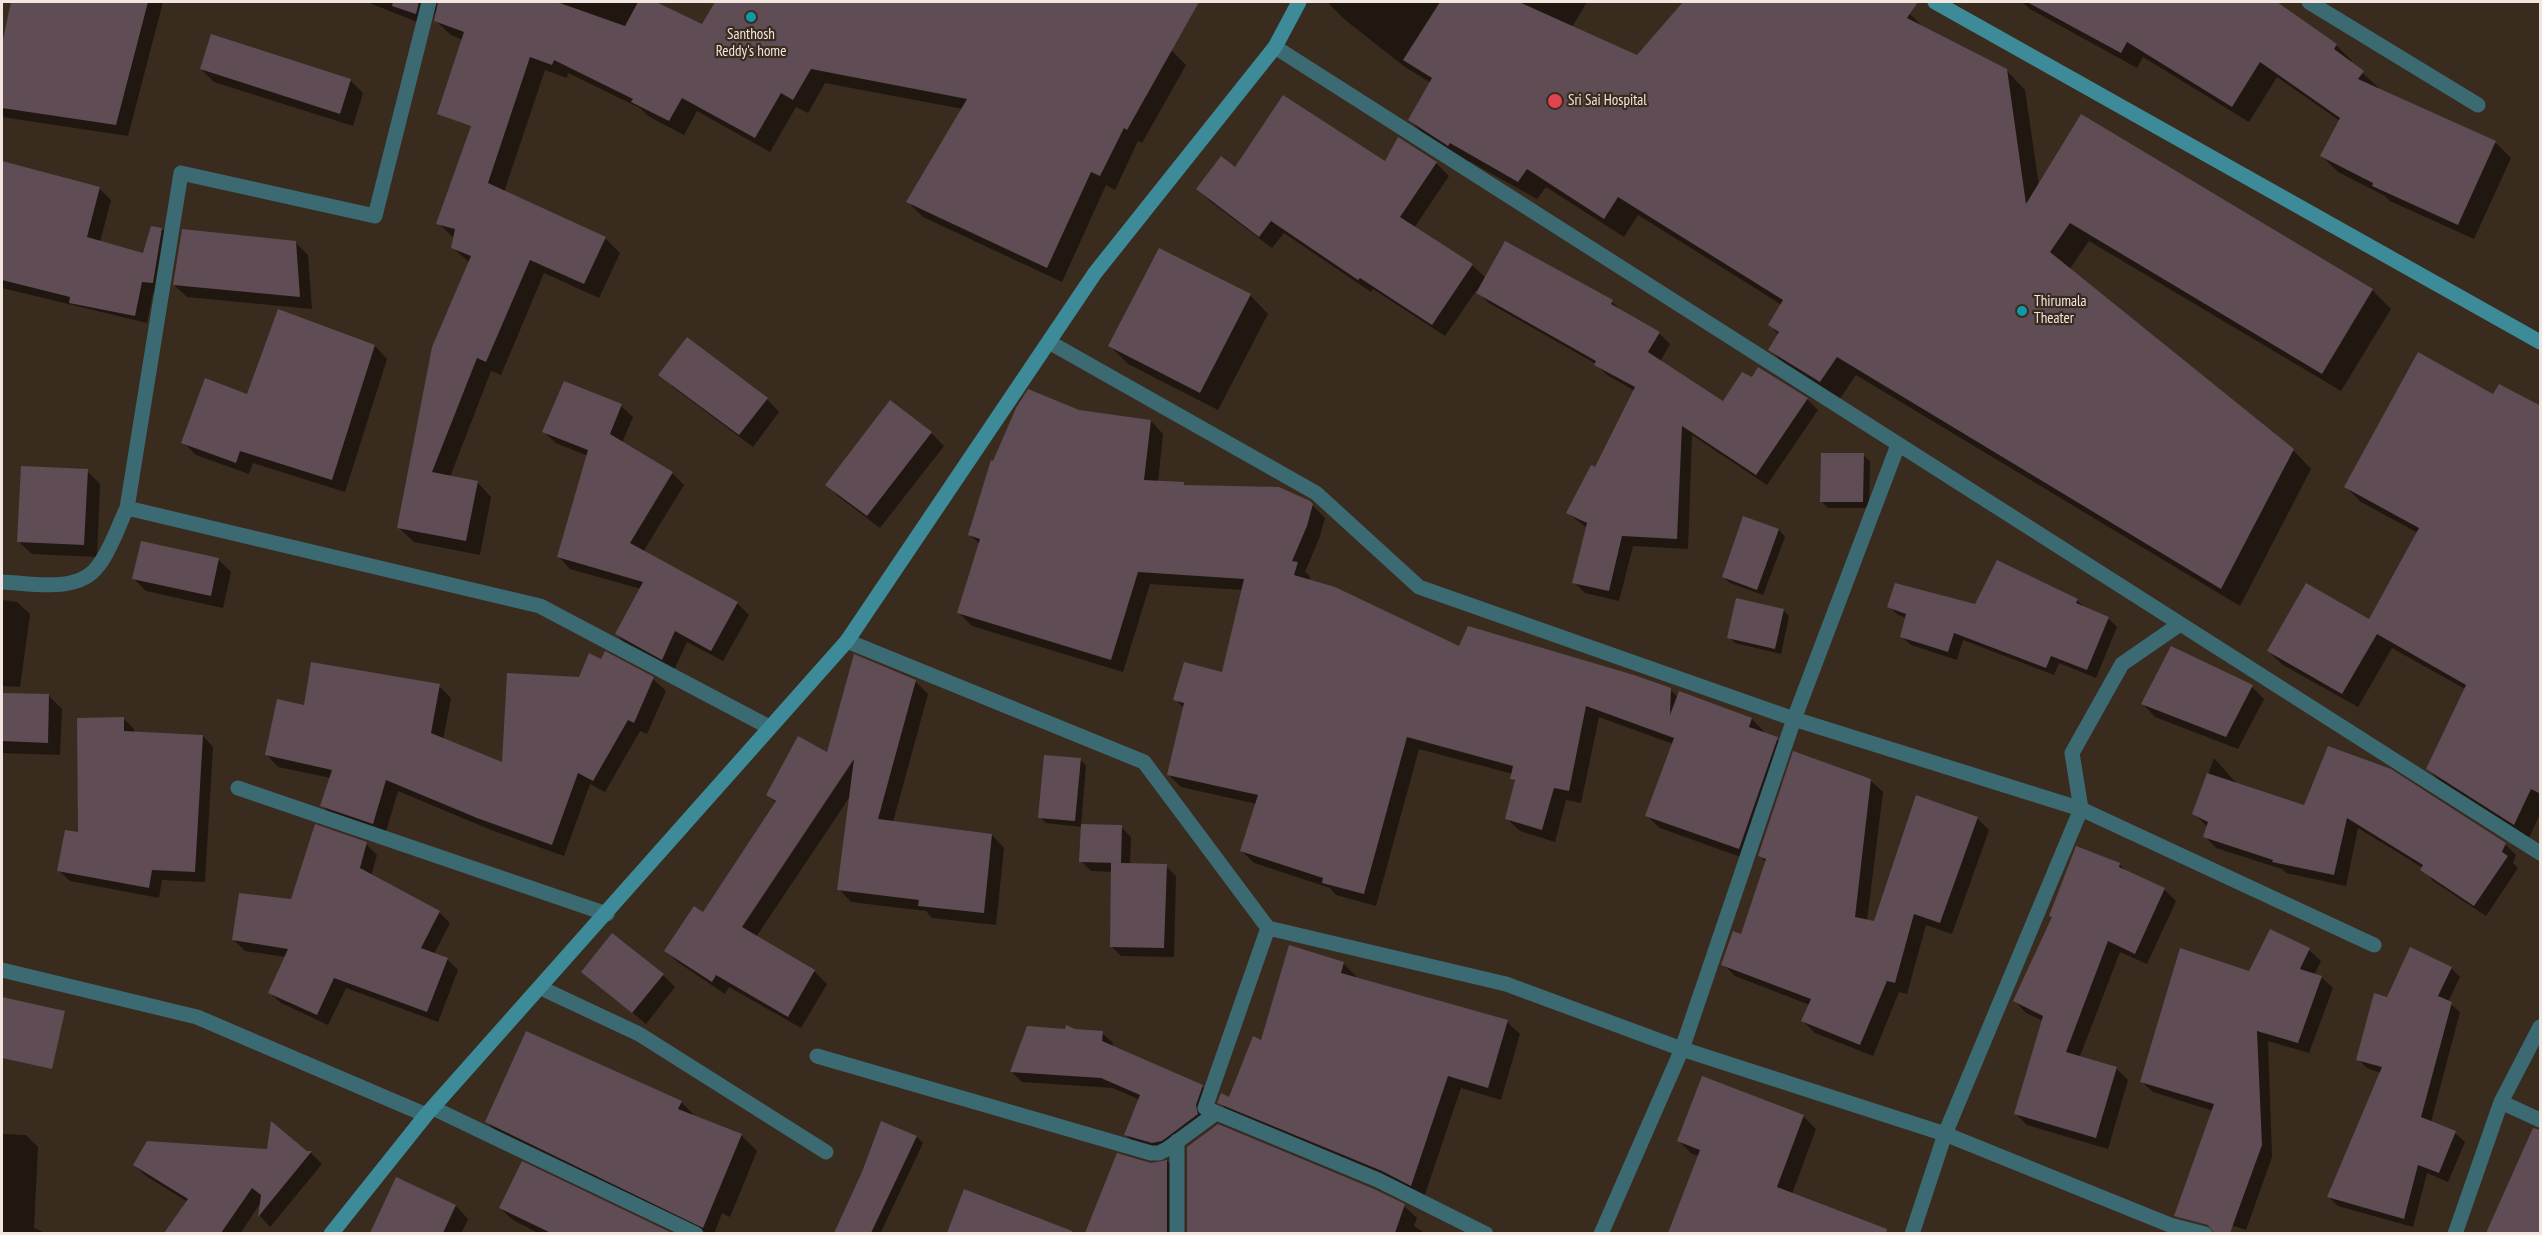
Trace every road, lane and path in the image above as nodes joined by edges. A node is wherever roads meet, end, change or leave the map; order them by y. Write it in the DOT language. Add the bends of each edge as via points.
graph roads {
  1 [pos="429,2"];
  2 [pos="1299,2"];
  3 [pos="1935,2"];
  4 [pos="2309,2"];
  5 [pos="1275,47"];
  6 [pos="2478,105"];
  7 [pos="1049,342"];
  8 [pos="2541,342"];
  9 [pos="1898,445"];
  10 [pos="128,508"];
  11 [pos="2,582"];
  12 [pos="2180,624"];
  13 [pos="847,641"];
  14 [pos="1794,719"];
  15 [pos="769,727"];
  16 [pos="238,788"];
  17 [pos="2081,809"];
  18 [pos="2541,853"];
  19 [pos="607,914"];
  20 [pos="1268,928"];
  21 [pos="2374,945"];
  22 [pos="2,970"];
  23 [pos="541,987"];
  24 [pos="2541,1027"];
  25 [pos="1682,1049"];
  26 [pos="817,1056"];
  27 [pos="2501,1102"];
  28 [pos="430,1112"];
  29 [pos="1216,1113"];
  30 [pos="2541,1120"];
  31 [pos="1945,1134"];
  32 [pos="1177,1141"];
  33 [pos="826,1152"];
  34 [pos="331,1233"];
  35 [pos="696,1233"];
  36 [pos="1177,1233"];
  37 [pos="1486,1233"];
  38 [pos="1601,1233"];
  39 [pos="1911,1233"];
  40 [pos="2205,1233"];
  41 [pos="2455,1233"];
  1 -- 10 [label="street" via="375,216 181,172"];
  2 -- 5 [label="street"];
  3 -- 8 [label="street"];
  4 -- 6 [label="street"];
  5 -- 7 [label="street" via="1095,273"];
  5 -- 9 [label="street"];
  7 -- 13 [label="street"];
  7 -- 14 [label="street" via="1316,493 1419,586"];
  9 -- 12 [label="street"];
  9 -- 14 [label="street"];
  10 -- 11 [label="street" via="98,567 87,577 60,584"];
  10 -- 15 [label="street" via="540,606"];
  12 -- 17 [label="street" via="2122,664 2072,753"];
  12 -- 18 [label="street"];
  13 -- 15 [label="street"];
  13 -- 20 [label="street" via="1144,762"];
  14 -- 17 [label="street"];
  14 -- 25 [label="street"];
  15 -- 19 [label="street"];
  16 -- 19 [label="street"];
  17 -- 21 [label="street"];
  17 -- 31 [label="street"];
  19 -- 23 [label="street"];
  20 -- 25 [label="street" via="1506,984"];
  20 -- 29 [label="street" via="1205,1108"];
  22 -- 28 [label="street" via="197,1017"];
  23 -- 28 [label="street"];
  23 -- 33 [label="street" via="639,1034"];
  24 -- 27 [label="street"];
  25 -- 31 [label="street"];
  25 -- 38 [label="street"];
  26 -- 32 [label="street" via="1151,1153 1159,1153"];
  27 -- 30 [label="street"];
  27 -- 41 [label="street"];
  28 -- 34 [label="street"];
  28 -- 35 [label="street"];
  29 -- 32 [label="street"];
  29 -- 37 [label="street" via="1378,1180"];
  31 -- 39 [label="street"];
  31 -- 40 [label="street" via="2170,1226"];
  32 -- 36 [label="street"];
}
